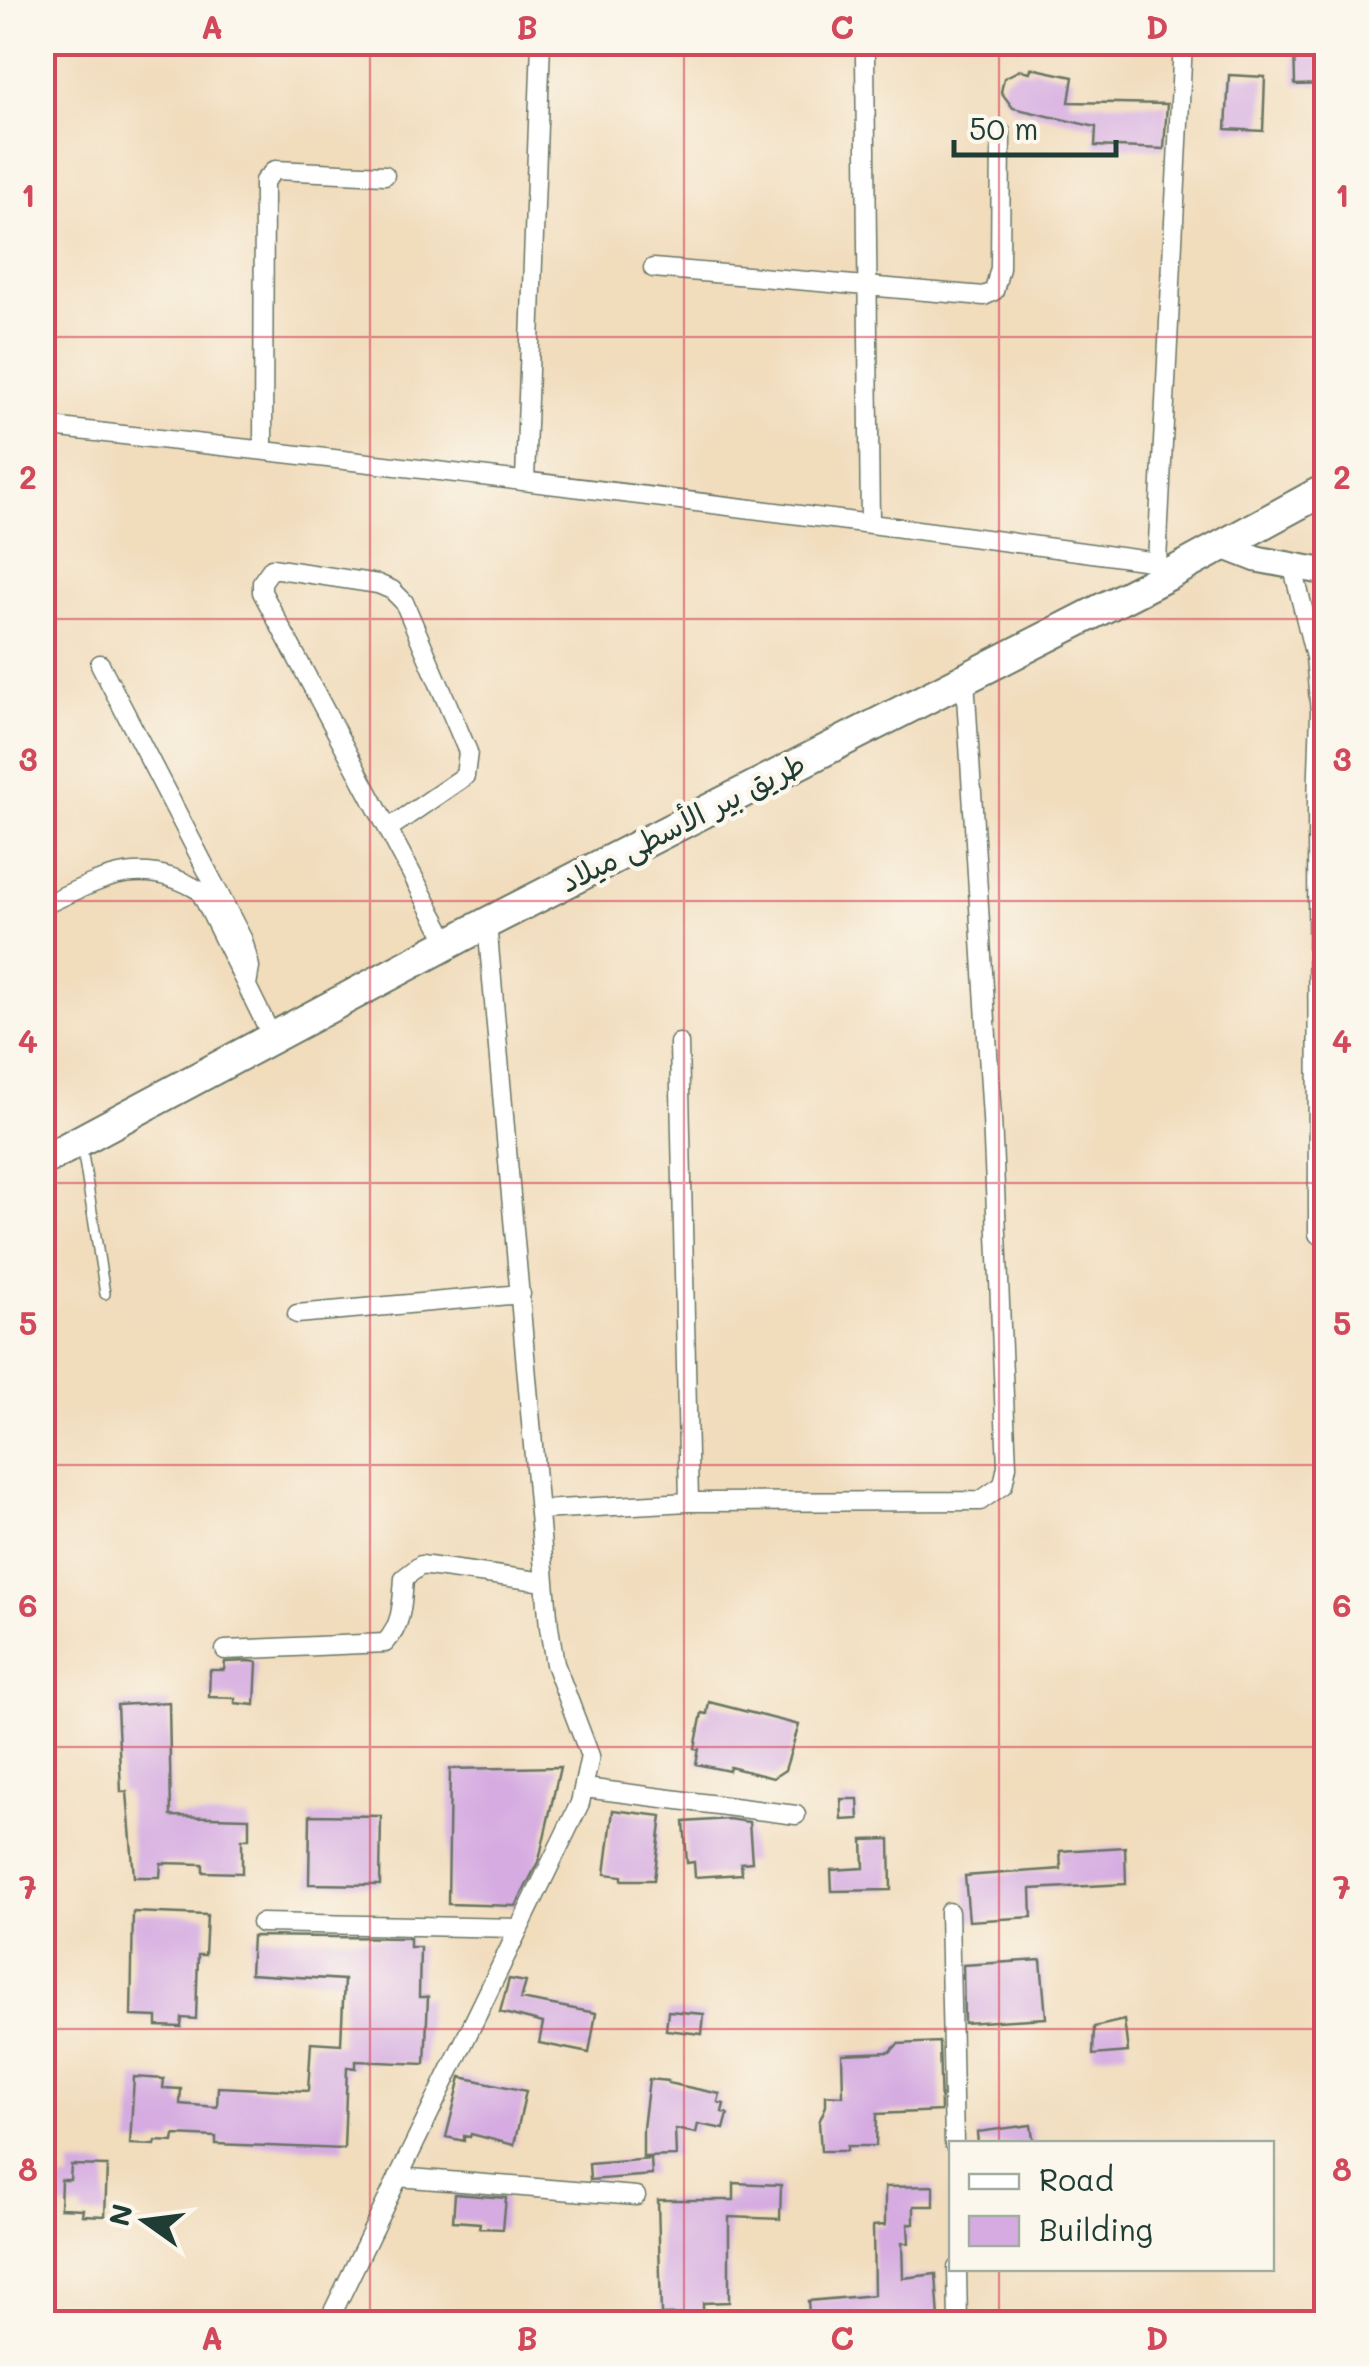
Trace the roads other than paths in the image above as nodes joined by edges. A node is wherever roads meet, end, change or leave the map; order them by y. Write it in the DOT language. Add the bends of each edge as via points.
graph roads {
  1 [pos="540,42"];
  2 [pos="1183,42"];
  3 [pos="864,58"];
  4 [pos="1001,132"];
  5 [pos="385,175"];
  6 [pos="653,268"];
  7 [pos="868,286"];
  8 [pos="42,426"];
  9 [pos="263,450"];
  10 [pos="525,480"];
  11 [pos="1326,489"];
  12 [pos="870,523"];
  13 [pos="1220,545"];
  14 [pos="1163,568"];
  15 [pos="1293,568"];
  16 [pos="1326,572"];
  17 [pos="100,664"];
  18 [pos="966,678"];
  19 [pos="1323,688"];
  20 [pos="1322,800"];
  21 [pos="388,829"];
  22 [pos="42,906"];
  23 [pos="487,923"];
  24 [pos="449,944"];
  25 [pos="247,984"];
  26 [pos="273,1040"];
  27 [pos="679,1042"];
  28 [pos="81,1141"];
  29 [pos="42,1161"];
  30 [pos="1318,1234"];
  31 [pos="105,1294"];
  32 [pos="520,1294"];
  33 [pos="297,1314"];
  34 [pos="688,1502"];
  35 [pos="540,1510"];
  36 [pos="545,1582"];
  37 [pos="224,1650"];
  38 [pos="584,1788"];
  39 [pos="42,1815"];
  40 [pos="796,1815"];
  41 [pos="43,1865"];
  42 [pos="949,1912"];
  43 [pos="261,1923"];
  44 [pos="519,1928"];
  45 [pos="954,2141"];
  46 [pos="398,2177"];
  47 [pos="636,2196"];
  48 [pos="957,2271"];
  49 [pos="326,2324"];
  50 [pos="958,2324"];
  1 -- 10 [label="street"];
  2 -- 14 [label="street"];
  3 -- 7 [label="street"];
  4 -- 7 [label="street" via="994,291 984,296"];
  5 -- 9 [label="street" via="275,170 264,182"];
  6 -- 7 [label="street"];
  7 -- 12 [label="street"];
  8 -- 9 [label="street"];
  9 -- 10 [label="street"];
  10 -- 12 [label="street"];
  11 -- 13 [label="main road, طريق بير الأسطى ميلاد"];
  12 -- 14 [label="street"];
  13 -- 14 [label="main road, طريق بير الأسطى ميلاد"];
  13 -- 15 [label="main road"];
  14 -- 18 [label="main road, طريق بير الأسطى ميلاد"];
  15 -- 16 [label="main road"];
  15 -- 19 [label="street"];
  17 -- 25 [label="street" via="243,940"];
  18 -- 23 [label="main road, طريق بير الأسطى ميلاد"];
  18 -- 34 [label="street" via="992,1118 1004,1486 980,1501"];
  19 -- 20 [label="street"];
  20 -- 30 [label="street"];
  21 -- 21 [label="street" via="465,776 468,752 404,602 378,584 272,568 262,592"];
  21 -- 24 [label="street"];
  22 -- 25 [label="street" via="106,877 178,877 200,891"];
  23 -- 24 [label="main road, طريق بير الأسطى ميلاد"];
  23 -- 32 [label="street"];
  24 -- 26 [label="main road, طريق بير الأسطى ميلاد"];
  25 -- 26 [label="street"];
  26 -- 28 [label="main road, طريق بير الأسطى ميلاد"];
  27 -- 34 [label="street"];
  28 -- 29 [label="main road, طريق بير الأسطى ميلاد"];
  28 -- 31 [label="lane"];
  32 -- 33 [label="street"];
  32 -- 35 [label="street"];
  34 -- 35 [label="street"];
  35 -- 36 [label="street"];
  36 -- 37 [label="street" via="421,1565 404,1578 400,1617 386,1643"];
  36 -- 38 [label="street" via="555,1664 590,1756"];
  38 -- 40 [label="street"];
  38 -- 44 [label="street"];
  39 -- 41 [label="street"];
  42 -- 45 [label="street"];
  43 -- 44 [label="street"];
  44 -- 46 [label="street"];
  46 -- 47 [label="street"];
  46 -- 49 [label="street"];
  48 -- 50 [label="street"];
}
